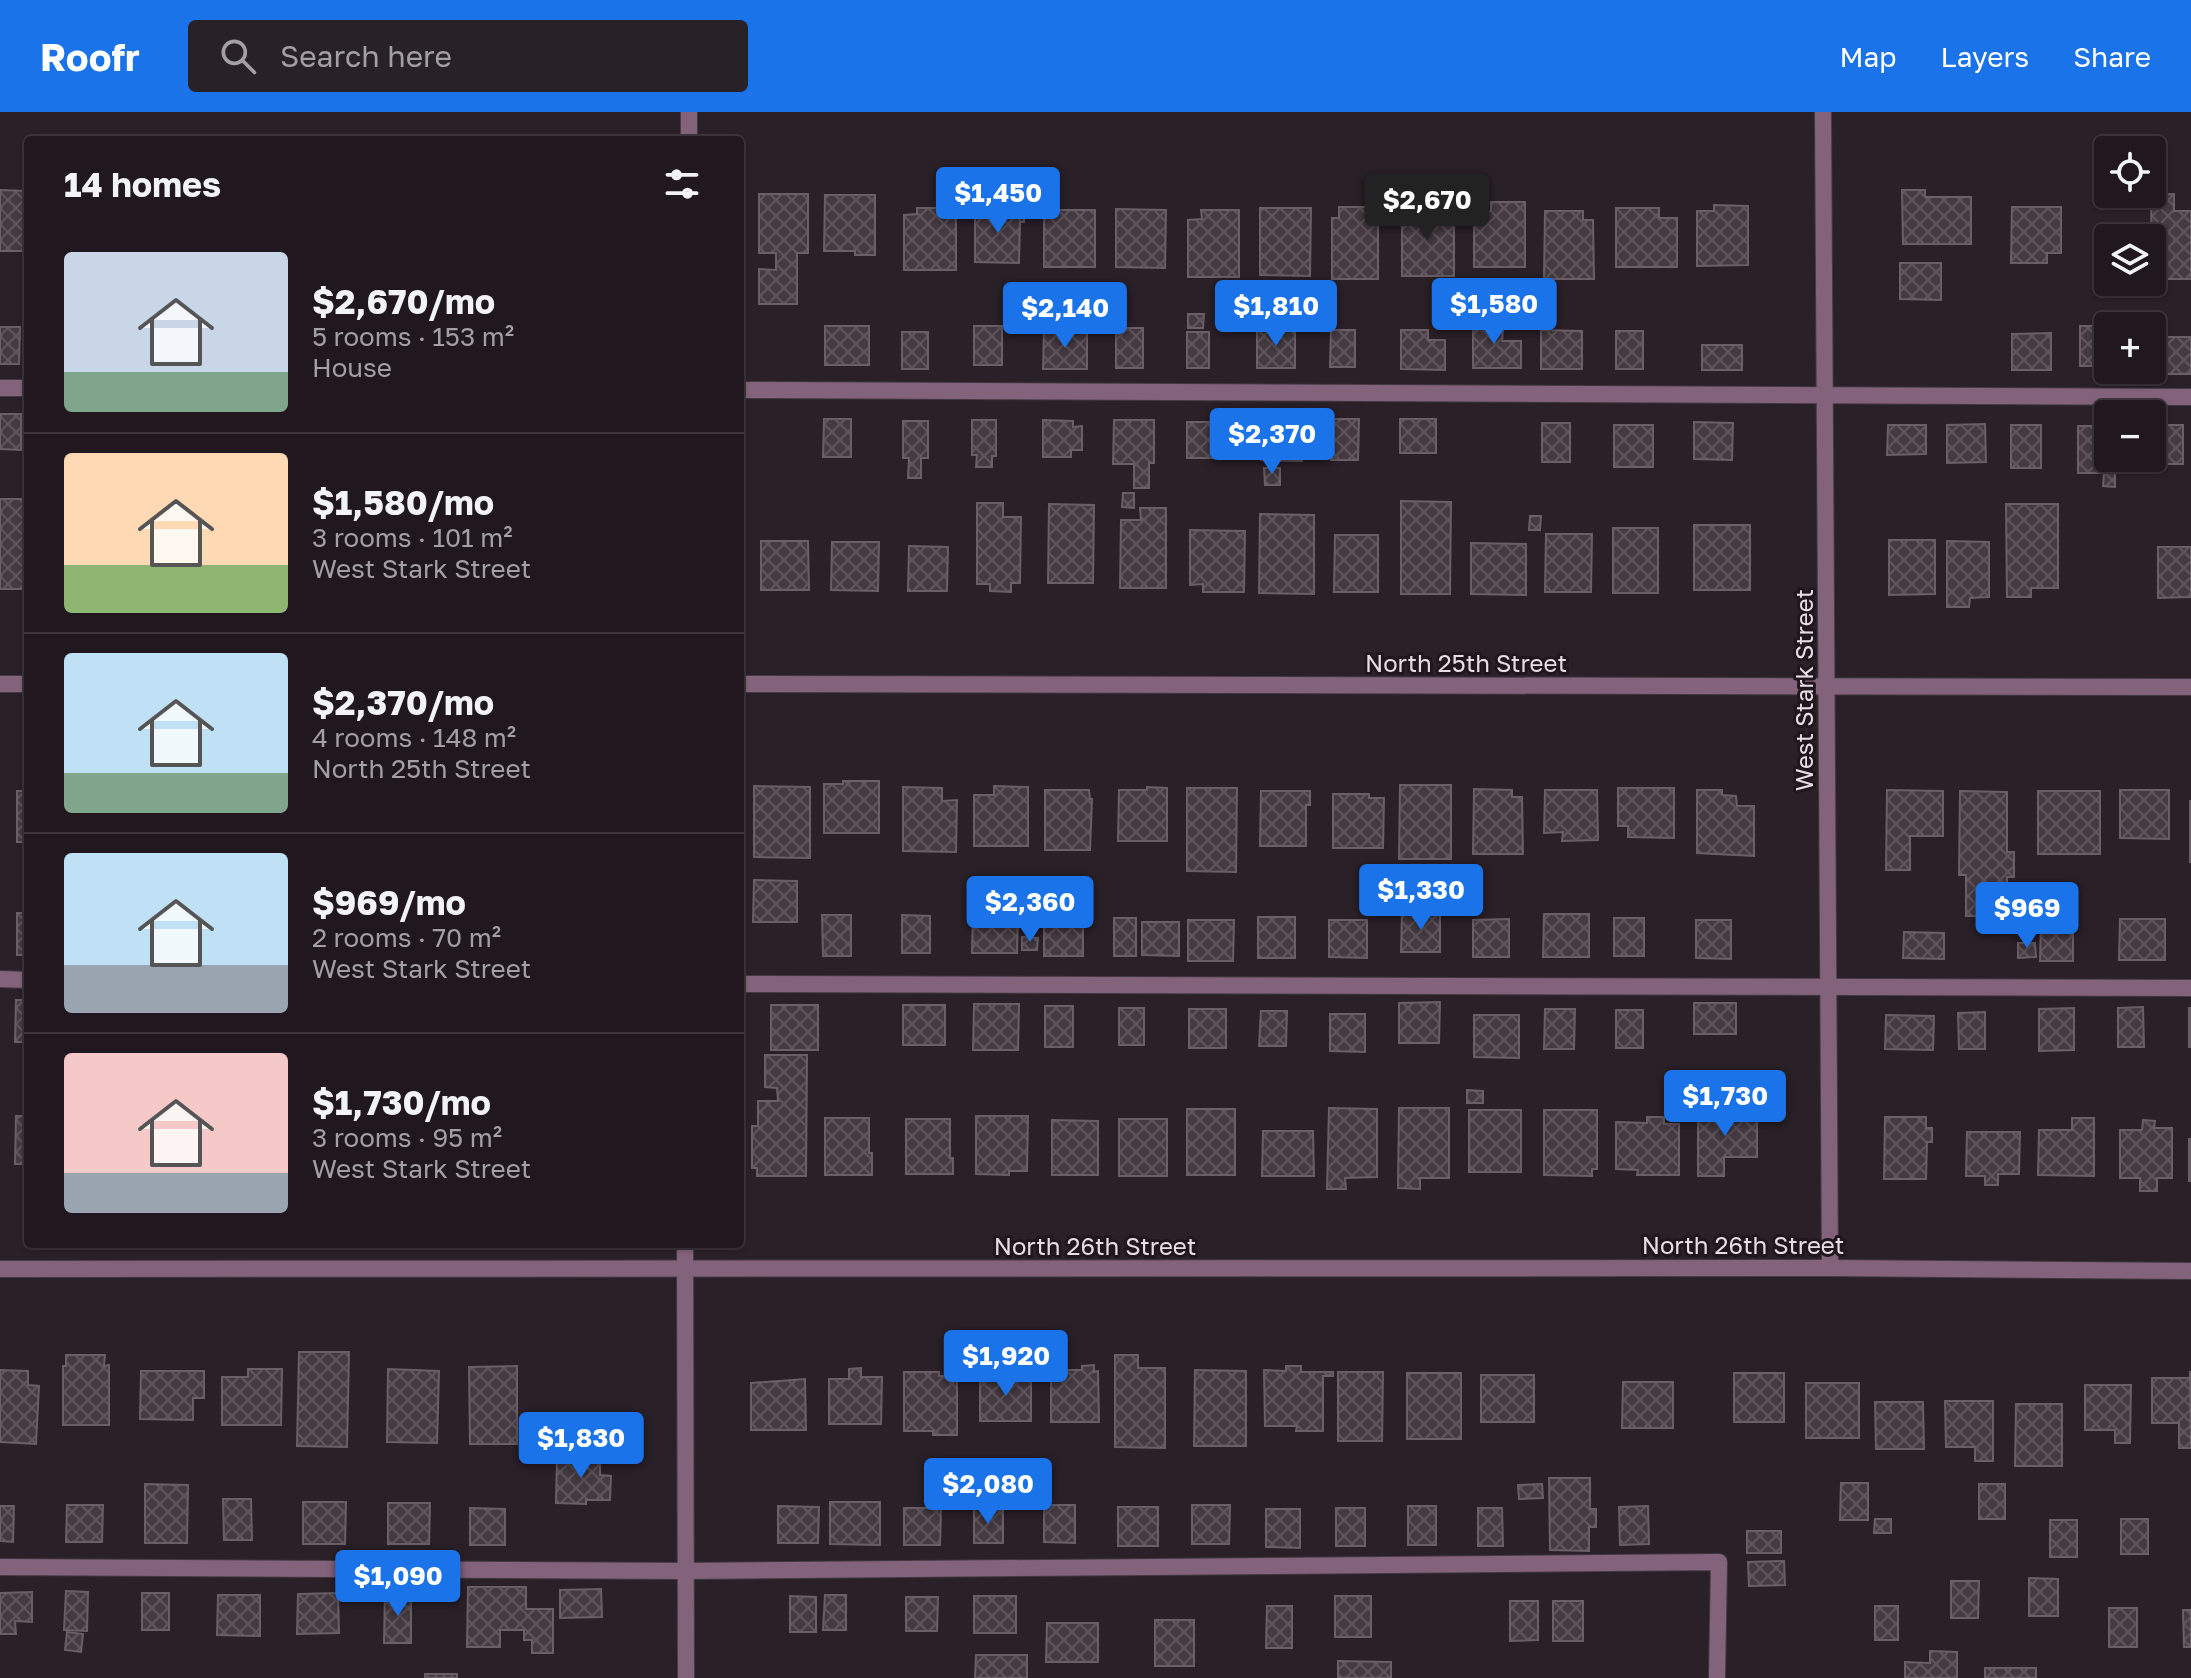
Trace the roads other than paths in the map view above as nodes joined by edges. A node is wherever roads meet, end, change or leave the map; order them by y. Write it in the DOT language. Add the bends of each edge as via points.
graph roads {
  1 [pos="689,112"];
  2 [pos="1823,112"];
  3 [pos="689,136"];
  4 [pos="0,388"];
  5 [pos="24,388"];
  6 [pos="744,390"];
  7 [pos="1825,396"];
  8 [pos="2191,397"];
  9 [pos="0,684"];
  10 [pos="24,684"];
  11 [pos="744,684"];
  12 [pos="1827,686"];
  13 [pos="2191,687"];
  14 [pos="0,979"];
  15 [pos="24,980"];
  16 [pos="744,984"];
  17 [pos="1827,986"];
  18 [pos="2191,988"];
  19 [pos="685,1248"];
  20 [pos="1830,1268"];
  21 [pos="0,1269"];
  22 [pos="685,1270"];
  23 [pos="2191,1271"];
  24 [pos="0,1567"];
  25 [pos="686,1571"];
  26 [pos="686,1678"];
  27 [pos="1717,1678"];
  1 -- 3 [label="street"];
  2 -- 7 [label="street, West Stark Street"];
  4 -- 5 [label="street"];
  6 -- 7 [label="street"];
  7 -- 8 [label="street"];
  7 -- 12 [label="street, West Stark Street"];
  9 -- 10 [label="street"];
  11 -- 12 [label="street, North 25th Street"];
  12 -- 13 [label="street, North 25th Street"];
  12 -- 17 [label="street, West Stark Street"];
  14 -- 15 [label="street"];
  16 -- 17 [label="street"];
  17 -- 18 [label="street"];
  17 -- 20 [label="street, West Stark Street"];
  19 -- 22 [label="street"];
  20 -- 22 [label="street, North 26th Street"];
  20 -- 23 [label="street, North 26th Street"];
  21 -- 22 [label="street, North 26th Street"];
  22 -- 25 [label="street"];
  24 -- 25 [label="street"];
  25 -- 26 [label="street"];
  25 -- 27 [label="street" via="1719,1562"];
}
